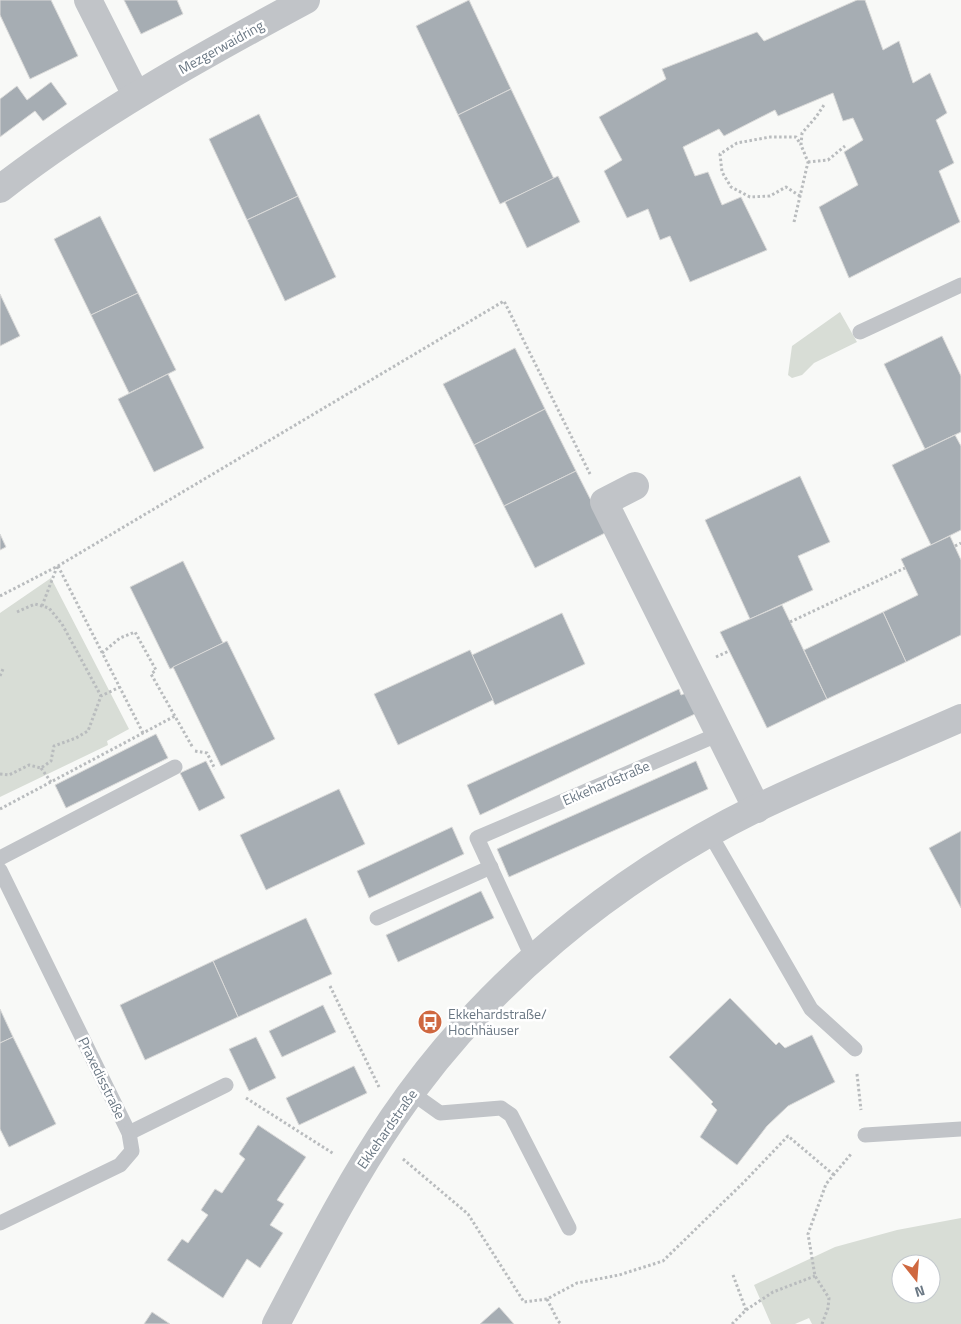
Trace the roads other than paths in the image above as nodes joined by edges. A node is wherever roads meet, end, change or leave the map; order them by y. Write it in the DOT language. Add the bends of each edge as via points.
graph roads {
  1 [pos="88,0"];
  2 [pos="306,0"];
  3 [pos="136,95"];
  4 [pos="0,189"];
  5 [pos="961,285"];
  6 [pos="860,332"];
  7 [pos="635,486"];
  8 [pos="961,718"];
  9 [pos="719,734"];
  10 [pos="175,766"];
  11 [pos="757,808"];
  12 [pos="710,834"];
  13 [pos="0,858"];
  14 [pos="491,867"];
  15 [pos="0,870"];
  16 [pos="376,918"];
  17 [pos="533,959"];
  18 [pos="855,1049"];
  19 [pos="226,1085"];
  20 [pos="412,1093"];
  21 [pos="961,1129"];
  22 [pos="129,1133"];
  23 [pos="865,1135"];
  24 [pos="0,1224"];
  25 [pos="569,1228"];
  26 [pos="276,1324"];
  1 -- 3 [label="street"];
  2 -- 3 [label="street, Mezgerwaidring"];
  3 -- 4 [label="street, Mezgerwaidring"];
  5 -- 6 [label="lane"];
  7 -- 9 [label="street" via="604,502"];
  8 -- 11 [label="street, Ekkehardstraße"];
  9 -- 11 [label="street"];
  9 -- 14 [label="lane, Ekkehardstraße" via="478,838"];
  10 -- 13 [label="lane"];
  11 -- 12 [label="street, Ekkehardstraße"];
  12 -- 17 [label="street, Ekkehardstraße" via="652,867 596,907"];
  12 -- 18 [label="lane" via="811,1009"];
  14 -- 16 [label="lane"];
  14 -- 17 [label="lane, Ekkehardstraße"];
  15 -- 22 [label="lane, Praxedisstraße"];
  17 -- 20 [label="street, Ekkehardstraße" via="454,1039"];
  19 -- 22 [label="lane"];
  20 -- 25 [label="lane" via="440,1113 501,1108 511,1115"];
  20 -- 26 [label="street, Ekkehardstraße" via="359,1170"];
  21 -- 23 [label="lane"];
  22 -- 24 [label="lane, Praxedisstraße" via="132,1151 120,1165"];
}
